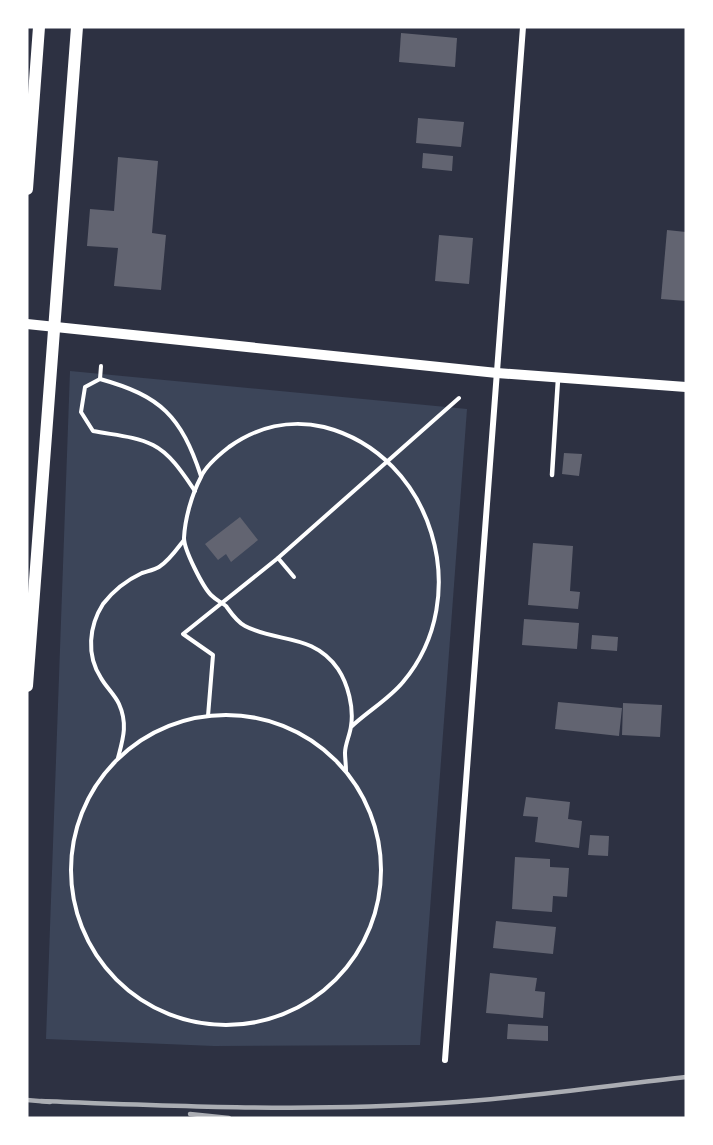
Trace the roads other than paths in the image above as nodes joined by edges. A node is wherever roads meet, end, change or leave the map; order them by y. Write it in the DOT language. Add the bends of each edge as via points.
graph roads {
  1 [pos="39,27"];
  2 [pos="77,27"];
  3 [pos="523,27"];
  4 [pos="27,189"];
  5 [pos="27,324"];
  6 [pos="54,327"];
  7 [pos="497,374"];
  8 [pos="558,378"];
  9 [pos="686,387"];
  10 [pos="552,475"];
  11 [pos="27,686"];
  12 [pos="445,1060"];
  1 -- 4 [label="main road"];
  2 -- 6 [label="main road"];
  3 -- 7 [label="street"];
  5 -- 6 [label="street"];
  6 -- 7 [label="street"];
  6 -- 11 [label="main road"];
  7 -- 8 [label="street"];
  7 -- 12 [label="street"];
  8 -- 9 [label="street"];
  8 -- 10 [label="lane"];
}
